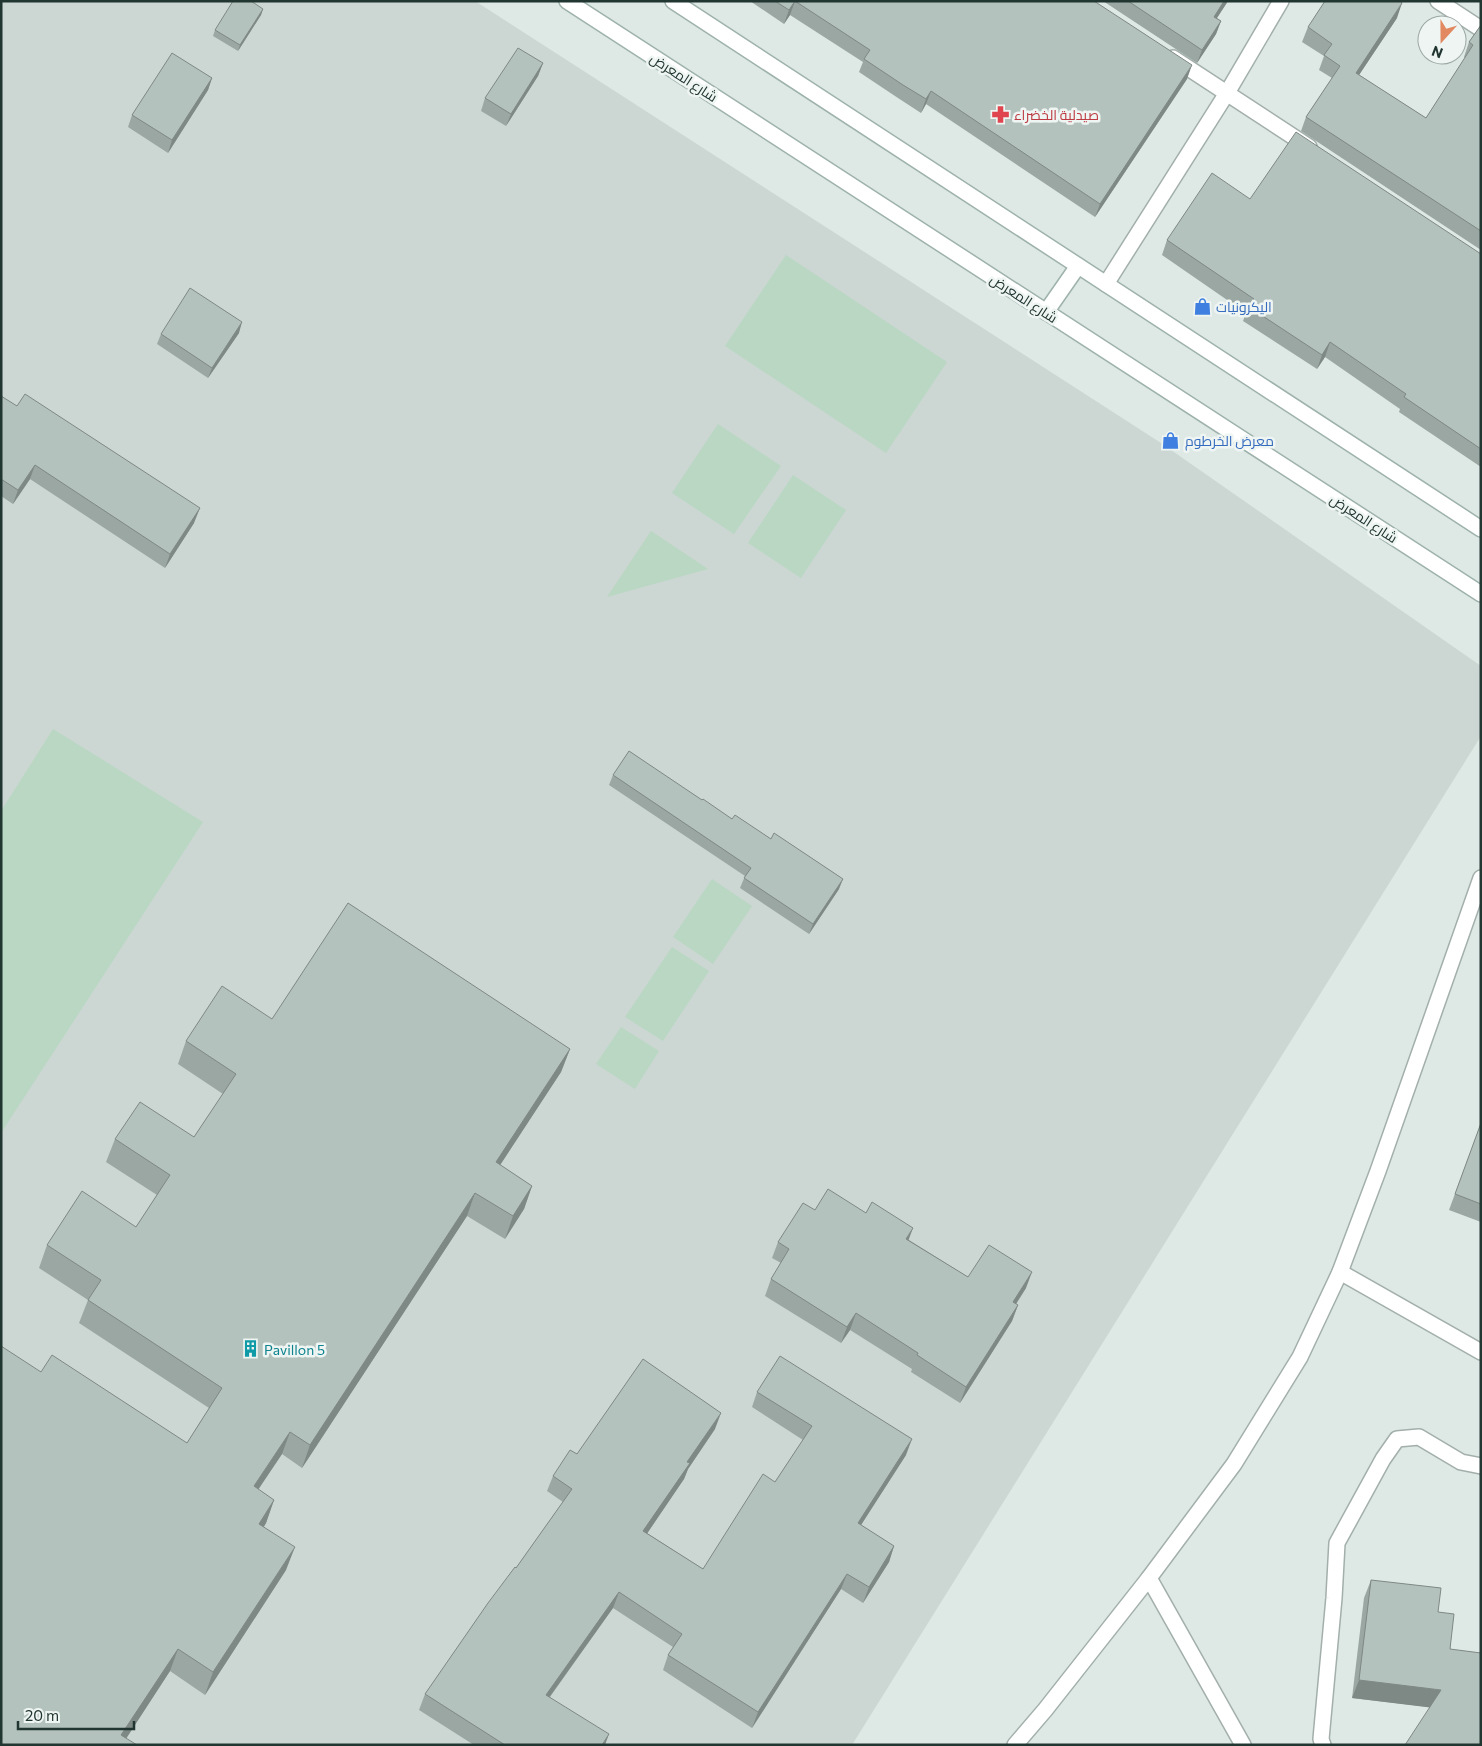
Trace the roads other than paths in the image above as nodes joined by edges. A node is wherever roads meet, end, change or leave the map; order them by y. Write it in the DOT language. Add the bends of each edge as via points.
graph roads {
  1 [pos="567,1"];
  2 [pos="673,1"];
  3 [pos="1281,1"];
  4 [pos="1438,1"];
  5 [pos="1481,29"];
  6 [pos="1160,50"];
  7 [pos="1227,93"];
  8 [pos="1317,153"];
  9 [pos="1078,266"];
  10 [pos="1106,284"];
  11 [pos="1046,312"];
  12 [pos="1481,529"];
  13 [pos="1481,594"];
  14 [pos="1481,878"];
  15 [pos="1340,1272"];
  16 [pos="1481,1352"];
  17 [pos="1481,1466"];
  18 [pos="1149,1578"];
  19 [pos="1015,1745"];
  20 [pos="1243,1745"];
  21 [pos="1323,1745"];
  1 -- 11 [label="street, شارع المعرض"];
  2 -- 9 [label="street"];
  3 -- 7 [label="street"];
  4 -- 5 [label="street"];
  6 -- 7 [label="street"];
  7 -- 8 [label="street"];
  7 -- 10 [label="street"];
  9 -- 10 [label="street"];
  9 -- 11 [label="street"];
  10 -- 12 [label="street"];
  11 -- 13 [label="street, شارع المعرض"];
  14 -- 15 [label="street"];
  15 -- 16 [label="street"];
  15 -- 18 [label="street" via="1300,1357 1234,1464"];
  17 -- 21 [label="street" via="1461,1462 1419,1437 1397,1439 1383,1459 1337,1543"];
  18 -- 19 [label="street"];
  18 -- 20 [label="street"];
}
